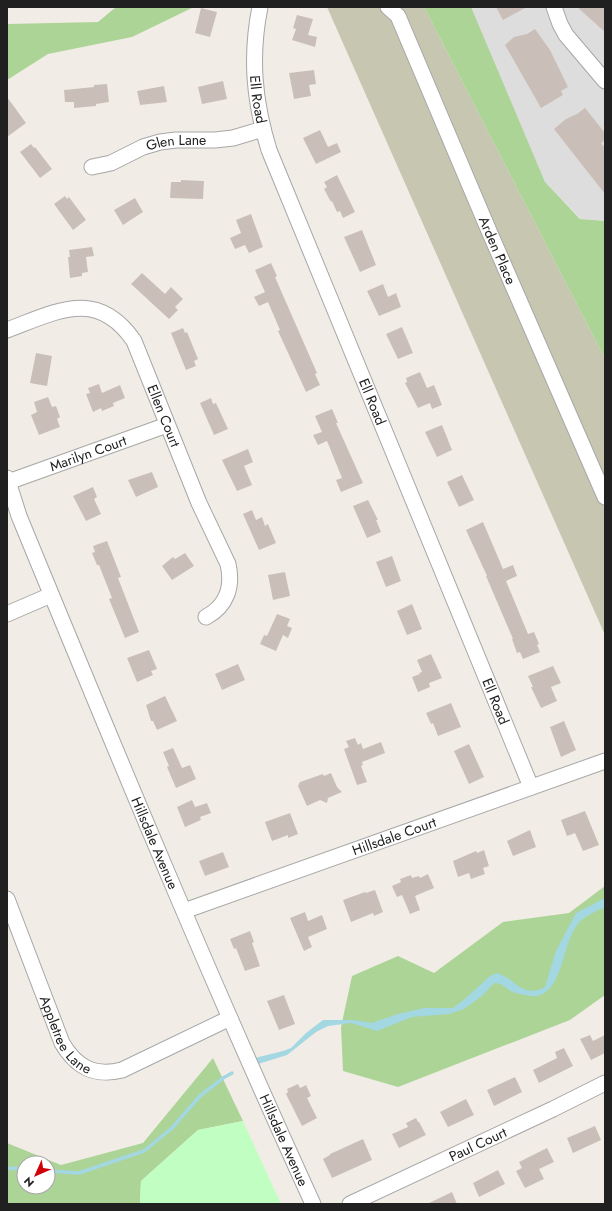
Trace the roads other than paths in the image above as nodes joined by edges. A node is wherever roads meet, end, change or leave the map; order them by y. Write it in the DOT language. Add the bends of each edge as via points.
graph roads {
  1 [pos="260,7"];
  2 [pos="388,7"];
  3 [pos="554,7"];
  4 [pos="600,63"];
  5 [pos="605,81"];
  6 [pos="263,129"];
  7 [pos="92,168"];
  8 [pos="7,330"];
  9 [pos="167,425"];
  10 [pos="7,480"];
  11 [pos="605,497"];
  12 [pos="51,595"];
  13 [pos="7,614"];
  14 [pos="206,617"];
  15 [pos="605,761"];
  16 [pos="531,787"];
  17 [pos="7,899"];
  18 [pos="184,911"];
  19 [pos="230,1018"];
  20 [pos="605,1083"];
  21 [pos="313,1204"];
  22 [pos="350,1204"];
  1 -- 6 [label="street, Ell Road" via="254,51 258,106"];
  2 -- 11 [label="street, Arden Place" via="398,16"];
  3 -- 4 [label="street" via="566,35 582,54"];
  4 -- 5 [label="street"];
  6 -- 7 [label="street, Glen Lane" via="233,138 160,142 142,147 111,163"];
  6 -- 16 [label="street, Ell Road" via="269,150"];
  8 -- 9 [label="street, Ellen Court" via="66,309 92,309 115,319 126,328 134,341"];
  9 -- 10 [label="street, Marilyn Court"];
  9 -- 14 [label="street, Ellen Court" via="199,503 228,564 230,587 218,608"];
  10 -- 12 [label="street, Hillsdale Avenue"];
  12 -- 13 [label="street"];
  12 -- 18 [label="street, Hillsdale Avenue"];
  15 -- 16 [label="street, Hillsdale Court"];
  16 -- 18 [label="street, Hillsdale Court"];
  17 -- 19 [label="street, Appletree Lane" via="62,1043 77,1063 88,1069 100,1072 122,1070"];
  18 -- 19 [label="street, Hillsdale Avenue"];
  19 -- 21 [label="street, Hillsdale Avenue"];
  20 -- 22 [label="street, Paul Court"];
}
